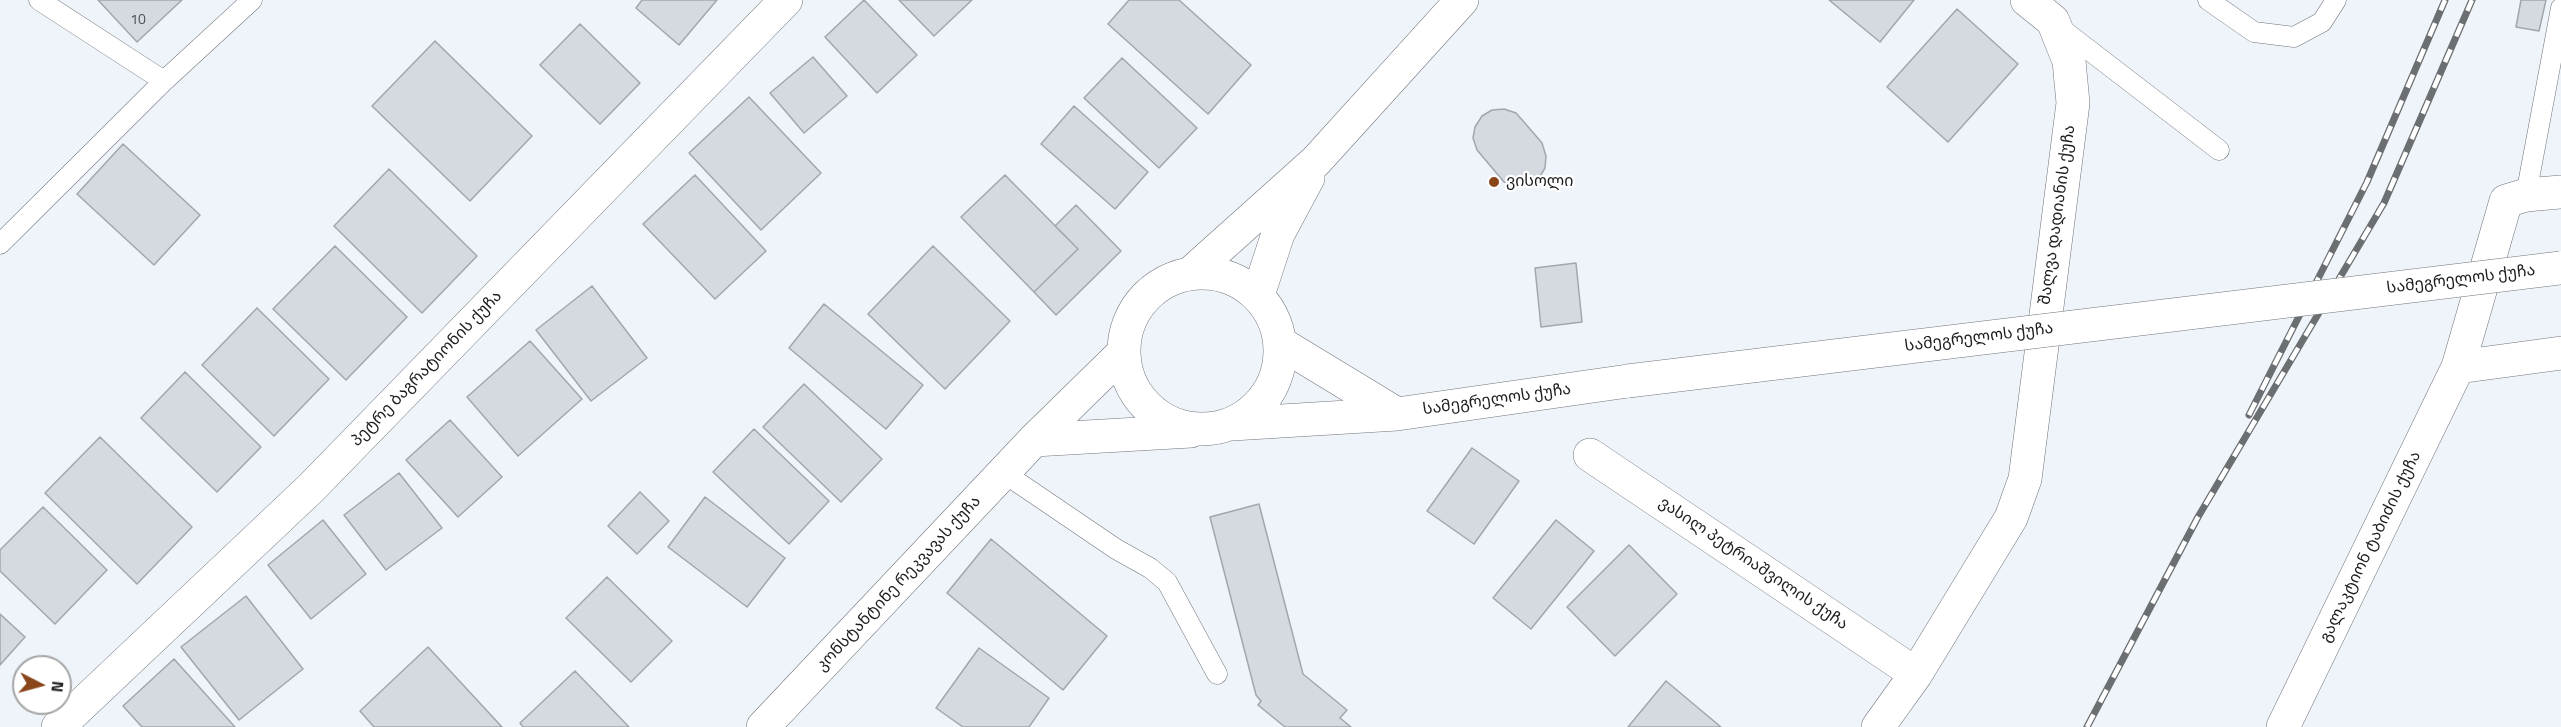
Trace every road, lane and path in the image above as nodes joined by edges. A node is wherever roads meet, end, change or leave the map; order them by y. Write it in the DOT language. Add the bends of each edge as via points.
graph roads {
  1 [pos="39,0"];
  2 [pos="252,0"];
  3 [pos="786,0"];
  4 [pos="1462,0"];
  5 [pos="2027,0"];
  6 [pos="2208,0"];
  7 [pos="2336,0"];
  8 [pos="2561,8"];
  9 [pos="2053,21"];
  10 [pos="164,81"];
  11 [pos="2219,150"];
  12 [pos="1316,161"];
  13 [pos="2561,192"];
  14 [pos="2526,195"];
  15 [pos="0,244"];
  16 [pos="2561,268"];
  17 [pos="1191,273"];
  18 [pos="1258,295"];
  19 [pos="1280,344"];
  20 [pos="1124,352"];
  21 [pos="2561,353"];
  22 [pos="2458,367"];
  23 [pos="1397,414"];
  24 [pos="1219,427"];
  25 [pos="1034,440"];
  26 [pos="1590,454"];
  27 [pos="1004,473"];
  28 [pos="1217,674"];
  29 [pos="1916,674"];
  30 [pos="58,727"];
  31 [pos="763,727"];
  32 [pos="1878,727"];
  33 [pos="2283,727"];
  1 -- 10 [label="lane"];
  2 -- 10 [label="lane"];
  3 -- 30 [label="street, პეტრე ბაგრატიონის ქუჩა" via="311,488"];
  4 -- 12 [label="street"];
  5 -- 9 [label="street, შალვა დადიანის ქუჩა"];
  6 -- 7 [label="lane" via="2254,32 2295,37 2322,22"];
  8 -- 14 [label="lane"];
  9 -- 11 [label="lane"];
  9 -- 29 [label="street, შალვა დადიანის ქუჩა" via="2069,61 2073,103 2025,479 2011,518"];
  10 -- 15 [label="lane"];
  12 -- 17 [label="street"];
  12 -- 18 [label="street" via="1278,234"];
  13 -- 14 [label="street, გალაკტიონ ტაბიძის ქუჩა"];
  14 -- 22 [label="street, გალაკტიონ ტაბიძის ქუჩა" via="2506,201"];
  16 -- 23 [label="street, სამეგრელოს ქუჩა, bridge" via="1628,381"];
  17 -- 18 [label="street" via="1215,273 1238,281"];
  17 -- 20 [label="street" via="1164,283 1143,300 1132,316"];
  18 -- 19 [label="street" via="1273,317"];
  19 -- 23 [label="street"];
  19 -- 24 [label="street" via="1279,369 1270,392 1254,411"];
  20 -- 24 [label="street" via="1130,383 1149,408 1175,424"];
  20 -- 25 [label="street, კონსტანტინე რეკვავას ქუჩა"];
  21 -- 22 [label="street"];
  22 -- 33 [label="street, გალაკტიონ ტაბიძის ქუჩა"];
  23 -- 24 [label="street, სამეგრელოს ქუჩა"];
  24 -- 25 [label="street"];
  25 -- 27 [label="street, კონსტანტინე რეკვავას ქუჩა"];
  26 -- 29 [label="street, ვასილ პეტრიაშვილის ქუჩა"];
  27 -- 28 [label="lane" via="1167,582"];
  27 -- 31 [label="street, კონსტანტინე რეკვავას ქუჩა"];
  29 -- 32 [label="street, შალვა დადიანის ქუჩა"];
}
